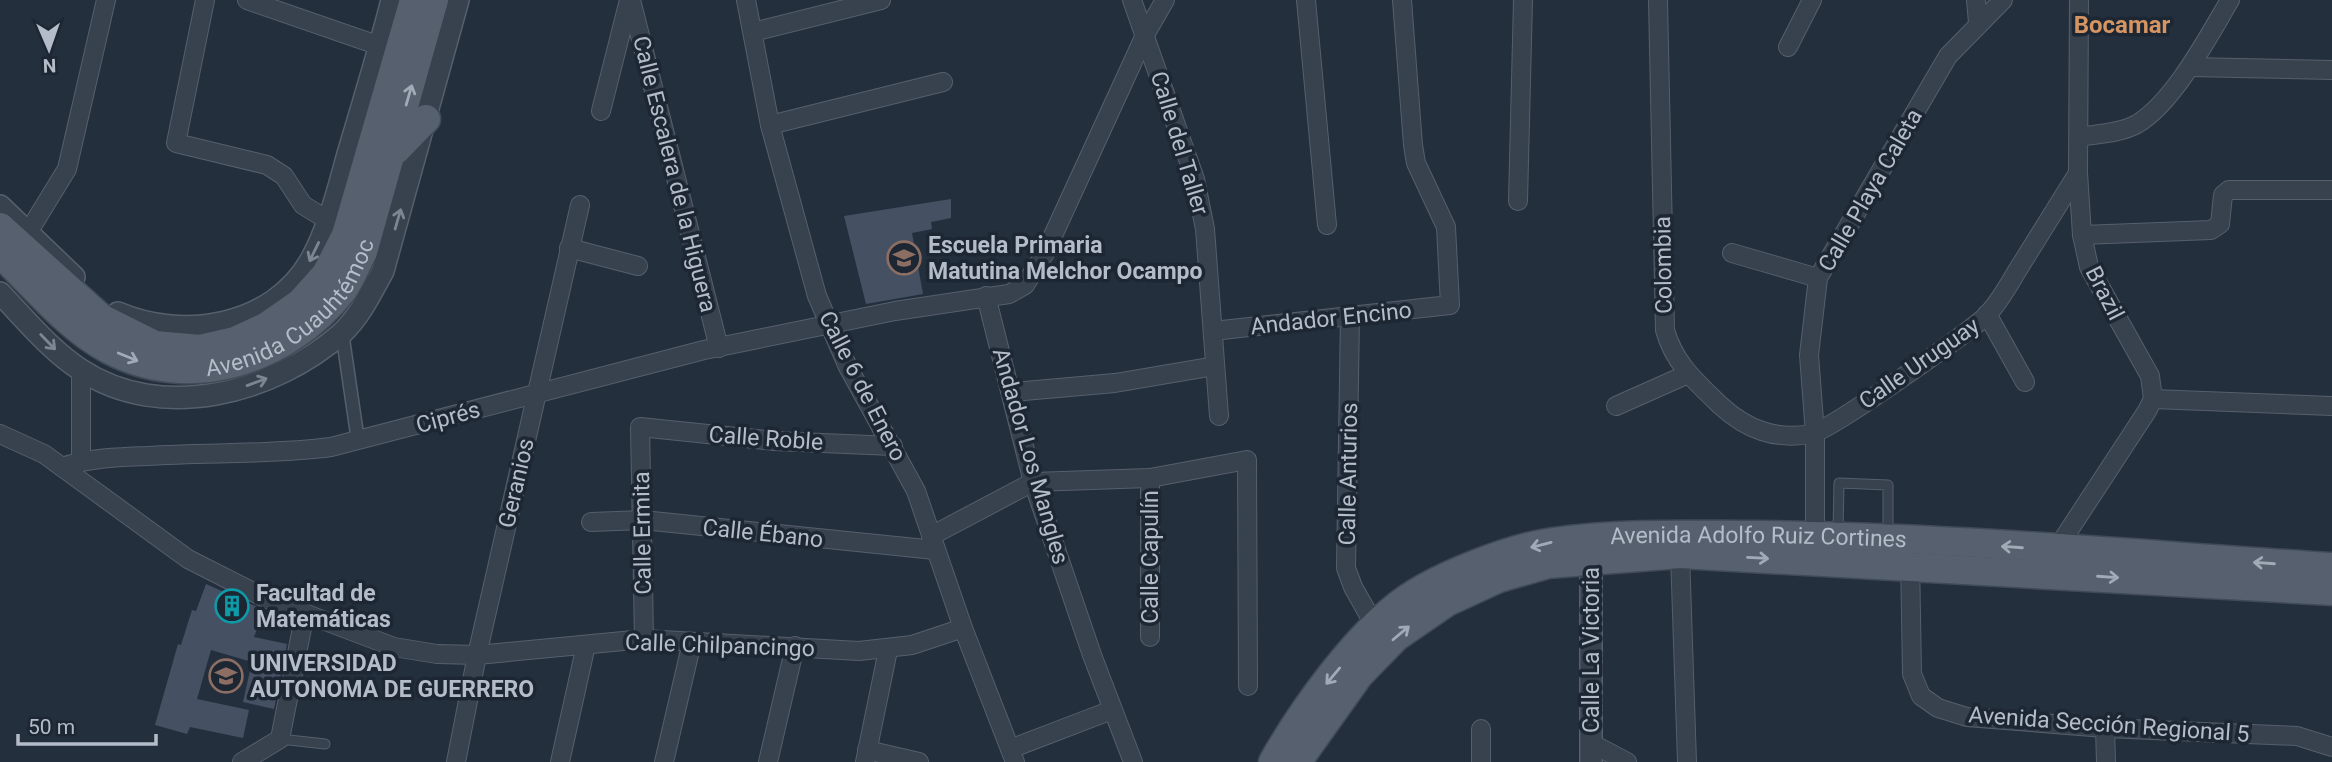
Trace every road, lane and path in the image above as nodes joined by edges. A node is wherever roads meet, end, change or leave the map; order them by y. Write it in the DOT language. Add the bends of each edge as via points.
graph roads {
  1 [pos="106,0"];
  2 [pos="205,0"];
  3 [pos="247,0"];
  4 [pos="392,0"];
  5 [pos="414,0"];
  6 [pos="434,0"];
  7 [pos="458,0"];
  8 [pos="630,0"];
  9 [pos="746,0"];
  10 [pos="881,0"];
  11 [pos="1132,0"];
  12 [pos="1165,0"];
  13 [pos="1306,0"];
  14 [pos="1402,0"];
  15 [pos="1522,0"];
  16 [pos="1658,0"];
  17 [pos="1812,0"];
  18 [pos="1976,0"];
  19 [pos="2003,0"];
  20 [pos="2079,0"];
  21 [pos="2230,0"];
  22 [pos="1978,23"];
  23 [pos="753,32"];
  24 [pos="1146,33"];
  25 [pos="380,46"];
  26 [pos="1788,47"];
  27 [pos="2190,67"];
  28 [pos="2332,70"];
  29 [pos="943,82"];
  30 [pos="600,111"];
  31 [pos="426,118"];
  32 [pos="770,125"];
  33 [pos="2079,137"];
  34 [pos="391,155"];
  35 [pos="2078,173"];
  36 [pos="2332,190"];
  37 [pos="1518,201"];
  38 [pos="580,205"];
  39 [pos="0,206"];
  40 [pos="328,221"];
  41 [pos="1327,225"];
  42 [pos="0,227"];
  43 [pos="29,231"];
  44 [pos="2082,235"];
  45 [pos="569,248"];
  46 [pos="0,253"];
  47 [pos="1732,253"];
  48 [pos="638,266"];
  49 [pos="1818,278"];
  50 [pos="0,293"];
  51 [pos="986,296"];
  52 [pos="1987,314"];
  53 [pos="1350,316"];
  54 [pos="828,325"];
  55 [pos="1213,331"];
  56 [pos="342,332"];
  57 [pos="719,348"];
  58 [pos="1215,366"];
  59 [pos="81,371"];
  60 [pos="1688,374"];
  61 [pos="2025,382"];
  62 [pos="1013,392"];
  63 [pos="536,394"];
  64 [pos="2153,399"];
  65 [pos="1616,406"];
  66 [pos="2332,406"];
  67 [pos="1219,416"];
  68 [pos="640,427"];
  69 [pos="0,434"];
  70 [pos="1815,434"];
  71 [pos="358,441"];
  72 [pos="893,446"];
  73 [pos="81,460"];
  74 [pos="62,467"];
  75 [pos="1150,478"];
  76 [pos="1033,482"];
  77 [pos="643,520"];
  78 [pos="591,522"];
  79 [pos="1827,536"];
  80 [pos="933,543"];
  81 [pos="1592,549"];
  82 [pos="2056,550"];
  83 [pos="1899,552"];
  84 [pos="1680,554"];
  85 [pos="2332,567"];
  86 [pos="2332,591"];
  87 [pos="305,613"];
  88 [pos="1375,626"];
  89 [pos="963,628"];
  90 [pos="1150,637"];
  91 [pos="644,639"];
  92 [pos="692,642"];
  93 [pos="586,645"];
  94 [pos="795,646"];
  95 [pos="888,650"];
  96 [pos="477,656"];
  97 [pos="1248,685"];
  98 [pos="1112,710"];
  99 [pos="2105,728"];
  100 [pos="1481,729"];
  101 [pos="281,739"];
  102 [pos="326,744"];
  103 [pos="2332,747"];
  104 [pos="1591,752"];
  105 [pos="1012,755"];
  106 [pos="866,756"];
  107 [pos="242,762"];
  108 [pos="456,762"];
  109 [pos="560,762"];
  110 [pos="664,762"];
  111 [pos="768,762"];
  112 [pos="919,762"];
  113 [pos="1133,762"];
  114 [pos="1273,762"];
  115 [pos="1297,762"];
  116 [pos="1481,762"];
  117 [pos="1627,762"];
  118 [pos="1687,762"];
  119 [pos="2106,762"];
  1 -- 43 [label="street" via="67,169"];
  2 -- 40 [label="street" via="176,143 267,165 284,176 303,205"];
  3 -- 25 [label="street"];
  4 -- 25 [label="street"];
  5 -- 42 [label="main road, Avenida Cuauhtémoc" via="346,235 326,274 300,303 267,327 200,349 155,345 101,318"];
  34 -- 6 [label="main road, Avenida Cuauhtémoc, one-way"];
  7 -- 31 [label="street"];
  8 -- 30 [label="street"];
  8 -- 57 [label="street, Calle Escalera de la Higuera"];
  9 -- 23 [label="street, Calle 6 de Enero"];
  10 -- 23 [label="street"];
  11 -- 24 [label="street, Calle del Taller"];
  12 -- 24 [label="street"];
  13 -- 41 [label="street"];
  14 -- 53 [label="street, Andador Encino" via="1415,154 1446,227 1450,305"];
  15 -- 37 [label="street"];
  16 -- 60 [label="street, Colombia" via="1664,330 1671,351"];
  17 -- 26 [label="street"];
  18 -- 22 [label="street"];
  19 -- 22 [label="street, Calle Playa Caleta"];
  20 -- 33 [label="street, Brazil"];
  21 -- 27 [label="street"];
  22 -- 49 [label="street, Calle Playa Caleta" via="1948,57"];
  23 -- 32 [label="street, Calle 6 de Enero"];
  24 -- 51 [label="street, Ciprés" via="1045,253 1025,285 1009,294"];
  24 -- 55 [label="street, Calle del Taller" via="1195,179 1205,229"];
  25 -- 40 [label="street"];
  27 -- 28 [label="street"];
  27 -- 33 [label="street" via="2136,124"];
  29 -- 32 [label="street"];
  31 -- 34 [label="main road"];
  56 -- 31 [label="street, one-way" via="364,307 383,271"];
  32 -- 54 [label="street, Calle 6 de Enero"];
  33 -- 35 [label="street, Brazil"];
  46 -- 34 [label="main road, Avenida Cuauhtémoc, one-way" via="80,329 125,357 159,369 204,369 241,362 312,321 343,289 363,252"];
  35 -- 44 [label="street, Brazil"];
  35 -- 52 [label="street, Calle Uruguay"];
  36 -- 44 [label="street" via="2229,190 2223,195 2220,224 2211,230"];
  38 -- 45 [label="street, Geranios"];
  39 -- 43 [label="street"];
  40 -- 43 [label="street, one-way" via="310,262 286,289 256,310 195,328 153,325 112,310 88,292"];
  44 -- 64 [label="street, Brazil" via="2088,268 2150,376"];
  45 -- 48 [label="street"];
  45 -- 63 [label="street, Geranios"];
  47 -- 49 [label="street"];
  49 -- 70 [label="street, Calle Playa Caleta" via="1809,355"];
  50 -- 59 [label="street, one-way"];
  51 -- 54 [label="street, Ciprés"];
  51 -- 62 [label="street, Andador Los Mangles"];
  52 -- 61 [label="street"];
  52 -- 70 [label="street, Calle Uruguay" via="1960,338"];
  53 -- 55 [label="street, Andador Encino"];
  53 -- 88 [label="street, Calle Anturios" via="1346,568"];
  54 -- 57 [label="street, Ciprés"];
  54 -- 72 [label="street, Calle 6 de Enero"];
  55 -- 58 [label="street, Calle del Taller"];
  59 -- 56 [label="street, one-way" via="126,391 170,397 218,395 260,382 303,361"];
  56 -- 71 [label="street"];
  57 -- 63 [label="street, Ciprés"];
  58 -- 62 [label="street" via="1115,383"];
  58 -- 67 [label="street, Calle del Taller"];
  59 -- 73 [label="street"];
  60 -- 65 [label="street"];
  60 -- 70 [label="street, Colombia" via="1735,419 1757,431 1781,437"];
  62 -- 76 [label="street, Andador Los Mangles"];
  63 -- 71 [label="street, Ciprés"];
  63 -- 96 [label="street, Geranios"];
  64 -- 66 [label="street"];
  64 -- 82 [label="street"];
  68 -- 72 [label="street, Calle Roble" via="775,441"];
  68 -- 77 [label="street, Calle Ermita"];
  69 -- 74 [label="street, Calle Chilpancingo"];
  70 -- 79 [label="street, Calle Playa Caleta"];
  71 -- 73 [label="street, Ciprés" via="291,453"];
  72 -- 80 [label="street, Calle 6 de Enero" via="916,491"];
  73 -- 74 [label="street, Ciprés"];
  74 -- 87 [label="street, Calle Chilpancingo" via="188,559"];
  75 -- 76 [label="street"];
  75 -- 90 [label="street, Calle Capulín"];
  75 -- 97 [label="street" via="1247,460"];
  76 -- 80 [label="street"];
  76 -- 98 [label="street, Andador Los Mangles"];
  77 -- 78 [label="street, Calle Ébano"];
  77 -- 80 [label="street, Calle Ébano"];
  77 -- 91 [label="street, Calle Ermita"];
  79 -- 81 [label="main road, Avenida Adolfo Ruiz Cortines" via="1646,535"];
  79 -- 83 [label="main road, Avenida Adolfo Ruiz Cortines"];
  79 -- 83 [label="lane" via="1839,484 1888,485"];
  80 -- 89 [label="street, Calle 6 de Enero"];
  81 -- 84 [label="main road, Avenida Adolfo Ruiz Cortines"];
  81 -- 88 [label="main road, Avenida Adolfo Ruiz Cortines, one-way" via="1551,542 1510,553 1409,598"];
  81 -- 104 [label="street, Calle La Victoria"];
  115 -- 81 [label="main road, Avenida Adolfo Ruiz Cortines, one-way" via="1359,675 1422,617 1499,578"];
  82 -- 83 [label="main road, Avenida Adolfo Ruiz Cortines, one-way"];
  85 -- 82 [label="main road, Avenida Adolfo Ruiz Cortines, one-way"];
  84 -- 83 [label="main road, Avenida Adolfo Ruiz Cortines, one-way"];
  83 -- 86 [label="main road, Avenida Adolfo Ruiz Cortines, one-way"];
  83 -- 99 [label="street, Avenida Sección Regional 5" via="1912,674 1921,696 1938,708 1967,717"];
  84 -- 118 [label="street"];
  87 -- 96 [label="street, Calle Chilpancingo" via="394,647"];
  87 -- 101 [label="street"];
  88 -- 114 [label="main road, Avenida Adolfo Ruiz Cortines, one-way" via="1294,724"];
  89 -- 95 [label="street, Calle Chilpancingo"];
  89 -- 105 [label="street, Calle 6 de Enero"];
  91 -- 92 [label="street, Calle Chilpancingo"];
  91 -- 93 [label="street, Calle Chilpancingo"];
  92 -- 94 [label="street, Calle Chilpancingo"];
  92 -- 110 [label="street"];
  93 -- 96 [label="street, Calle Chilpancingo"];
  93 -- 109 [label="street"];
  94 -- 95 [label="street, Calle Chilpancingo"];
  94 -- 111 [label="street"];
  95 -- 106 [label="street"];
  96 -- 108 [label="street, Geranios"];
  98 -- 105 [label="street"];
  98 -- 113 [label="street, Andador Los Mangles"];
  99 -- 103 [label="street, Avenida Sección Regional 5" via="2297,736"];
  99 -- 119 [label="street"];
  100 -- 116 [label="street"];
  101 -- 102 [label="lane"];
  101 -- 107 [label="street"];
  104 -- 117 [label="street"];
  106 -- 112 [label="street"];
}
